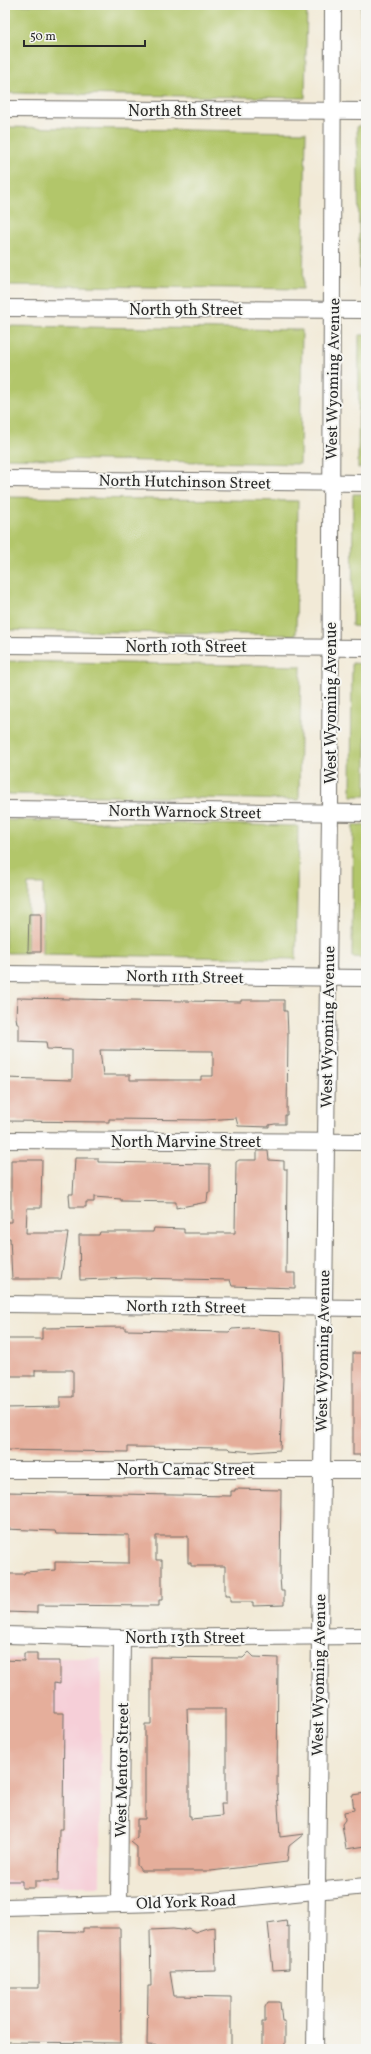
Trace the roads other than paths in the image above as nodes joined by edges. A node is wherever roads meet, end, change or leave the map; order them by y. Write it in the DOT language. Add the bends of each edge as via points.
graph roads {
  1 [pos="333,5"];
  2 [pos="5,109"];
  3 [pos="333,111"];
  4 [pos="366,111"];
  5 [pos="5,308"];
  6 [pos="332,310"];
  7 [pos="366,310"];
  8 [pos="5,478"];
  9 [pos="331,483"];
  10 [pos="366,483"];
  11 [pos="5,645"];
  12 [pos="329,647"];
  13 [pos="366,648"];
  14 [pos="5,809"];
  15 [pos="330,813"];
  16 [pos="366,813"];
  17 [pos="5,974"];
  18 [pos="327,977"];
  19 [pos="366,978"];
  20 [pos="5,1140"];
  21 [pos="325,1142"];
  22 [pos="366,1142"];
  23 [pos="5,1304"];
  24 [pos="322,1307"];
  25 [pos="366,1308"];
  26 [pos="321,1469"];
  27 [pos="5,1470"];
  28 [pos="366,1470"];
  29 [pos="5,1635"];
  30 [pos="319,1636"];
  31 [pos="366,1636"];
  32 [pos="122,1638"];
  33 [pos="366,1886"];
  34 [pos="316,1892"];
  35 [pos="119,1903"];
  36 [pos="5,1907"];
  37 [pos="315,2049"];
  1 -- 3 [label="street, West Wyoming Avenue"];
  2 -- 3 [label="street, North 8th Street"];
  3 -- 4 [label="street, North 8th Street"];
  3 -- 6 [label="street, West Wyoming Avenue"];
  5 -- 6 [label="street, North 9th Street"];
  6 -- 7 [label="street, North 9th Street"];
  6 -- 9 [label="street, West Wyoming Avenue"];
  8 -- 9 [label="street, North Hutchinson Street"];
  9 -- 10 [label="street, North Hutchinson Street"];
  9 -- 12 [label="street, West Wyoming Avenue"];
  11 -- 12 [label="street, North 10th Street"];
  12 -- 13 [label="street, North 10th Street"];
  12 -- 15 [label="street, West Wyoming Avenue"];
  14 -- 15 [label="street, North Warnock Street"];
  15 -- 16 [label="street, North Warnock Street"];
  15 -- 18 [label="street, West Wyoming Avenue"];
  17 -- 18 [label="street, North 11th Street"];
  18 -- 19 [label="street, North 11th Street"];
  18 -- 21 [label="street, West Wyoming Avenue"];
  20 -- 21 [label="street, North Marvine Street"];
  21 -- 22 [label="street, North Marvine Street"];
  21 -- 24 [label="street, West Wyoming Avenue"];
  23 -- 24 [label="street, North 12th Street"];
  24 -- 25 [label="street, North 12th Street"];
  24 -- 26 [label="street, West Wyoming Avenue"];
  26 -- 27 [label="street, North Camac Street"];
  26 -- 28 [label="street, North Camac Street"];
  26 -- 30 [label="street, West Wyoming Avenue"];
  29 -- 32 [label="street, North 13th Street"];
  30 -- 31 [label="street, North 13th Street"];
  30 -- 32 [label="street, North 13th Street"];
  30 -- 34 [label="street, West Wyoming Avenue"];
  32 -- 35 [label="street, West Mentor Street"];
  33 -- 34 [label="street, Old York Road"];
  34 -- 35 [label="street, Old York Road" via="201,1902"];
  34 -- 37 [label="street, West Wyoming Avenue"];
  35 -- 36 [label="street, Old York Road"];
}
